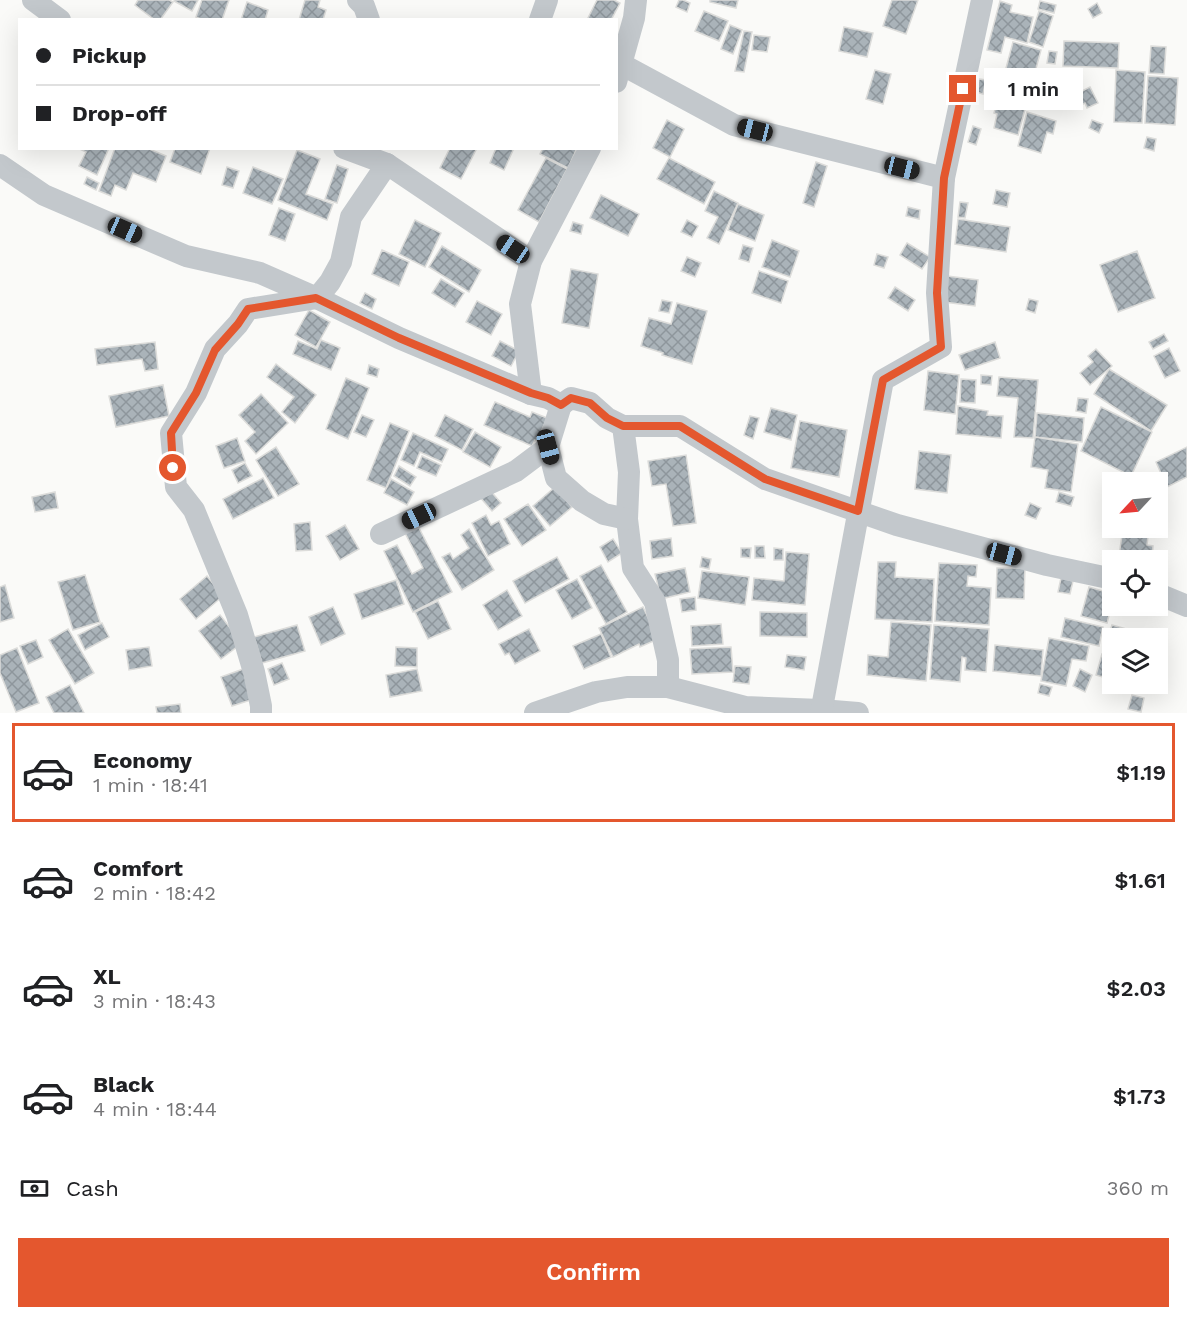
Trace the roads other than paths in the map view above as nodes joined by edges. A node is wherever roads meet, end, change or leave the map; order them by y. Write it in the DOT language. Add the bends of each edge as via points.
graph roads {
  1 [pos="33,0"];
  2 [pos="358,0"];
  3 [pos="547,0"];
  4 [pos="636,0"];
  5 [pos="982,0"];
  6 [pos="57,18"];
  7 [pos="368,18"];
  8 [pos="541,18"];
  9 [pos="619,73"];
  10 [pos="354,150"];
  11 [pos="589,150"];
  12 [pos="386,156"];
  13 [pos="0,165"];
  14 [pos="944,178"];
  15 [pos="531,261"];
  16 [pos="316,298"];
  17 [pos="531,393"];
  18 [pos="561,405"];
  19 [pos="623,426"];
  20 [pos="548,447"];
  21 [pos="858,511"];
  22 [pos="627,519"];
  23 [pos="381,534"];
  24 [pos="1102,577"];
  25 [pos="1168,598"];
  26 [pos="1187,606"];
  27 [pos="668,687"];
  28 [pos="821,711"];
  29 [pos="261,713"];
  30 [pos="535,713"];
  31 [pos="858,713"];
  1 -- 6 [label="street"];
  2 -- 7 [label="street"];
  3 -- 8 [label="street"];
  4 -- 9 [label="street"];
  5 -- 14 [label="street"];
  9 -- 14 [label="street" via="734,124"];
  10 -- 12 [label="street"];
  11 -- 15 [label="street"];
  12 -- 15 [label="street"];
  12 -- 16 [label="street" via="351,217 341,262"];
  13 -- 16 [label="street" via="44,195 186,256 260,273"];
  14 -- 21 [label="street" via="937,293 941,347 883,380"];
  15 -- 17 [label="street" via="520,304"];
  16 -- 17 [label="street" via="399,338"];
  16 -- 29 [label="street" via="248,309 215,350 196,393 171,433 176,487 194,510 237,615"];
  17 -- 18 [label="street"];
  18 -- 19 [label="street" via="571,398 590,403"];
  18 -- 20 [label="street"];
  19 -- 21 [label="street" via="680,426 765,479"];
  19 -- 22 [label="street" via="629,472"];
  20 -- 22 [label="street" via="556,478 582,501"];
  20 -- 23 [label="street" via="516,471"];
  21 -- 24 [label="street" via="897,525"];
  21 -- 28 [label="street"];
  22 -- 27 [label="street" via="633,568 655,602 668,660"];
  25 -- 26 [label="street"];
  27 -- 28 [label="street" via="746,707"];
  27 -- 30 [label="street" via="596,692"];
  28 -- 31 [label="street"];
}
